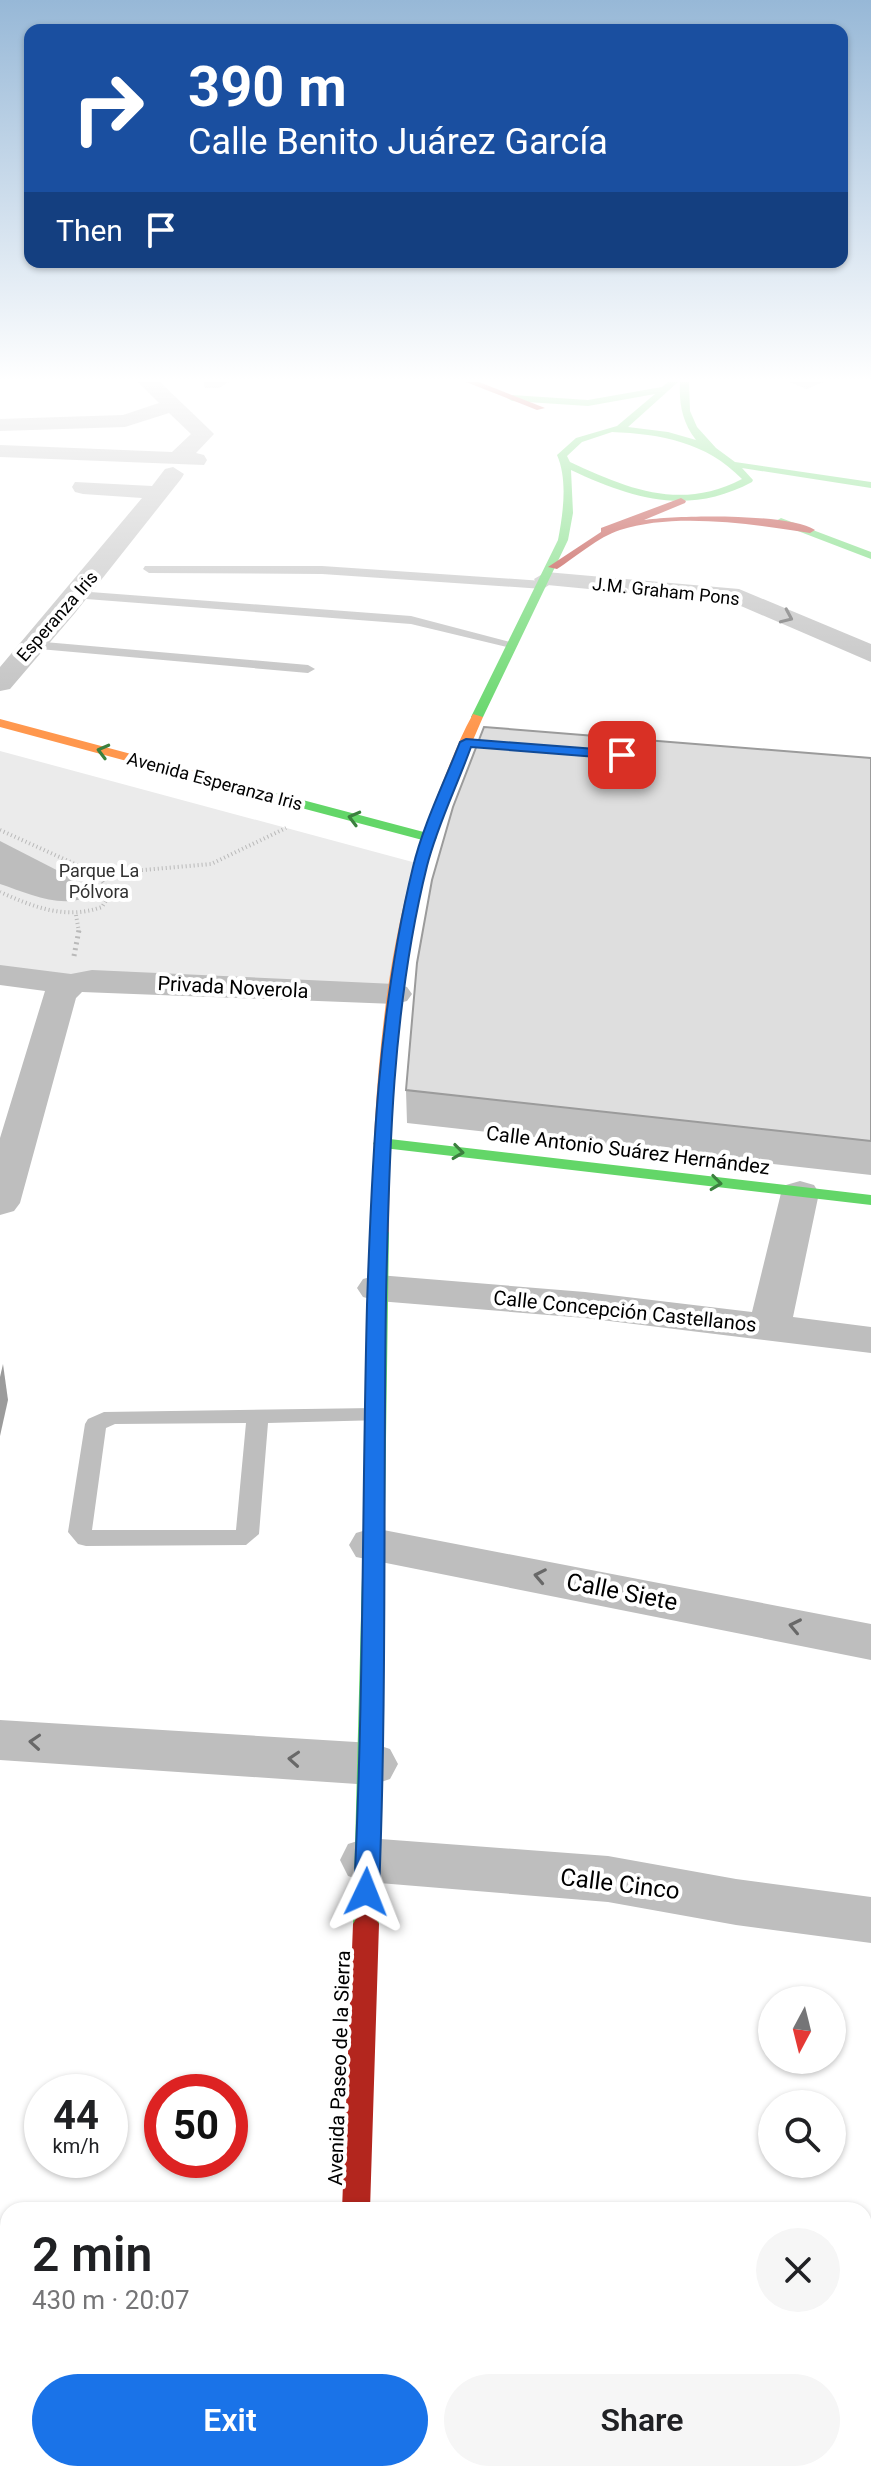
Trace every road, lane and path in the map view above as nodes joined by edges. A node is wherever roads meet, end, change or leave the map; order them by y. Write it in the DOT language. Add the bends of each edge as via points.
graph roads {
  1 [pos="155,498"];
  2 [pos="566,498"];
  3 [pos="667,498"];
  4 [pos="702,498"];
  5 [pos="681,501"];
  6 [pos="784,505"];
  7 [pos="605,530"];
  8 [pos="810,530"];
  9 [pos="871,540"];
  10 [pos="871,556"];
  11 [pos="149,569"];
  12 [pos="547,577"];
  13 [pos="77,595"];
  14 [pos="511,644"];
  15 [pos="33,645"];
  16 [pos="871,654"];
  17 [pos="308,669"];
  18 [pos="0,683"];
  19 [pos="0,723"];
  20 [pos="466,742"];
  21 [pos="497,745"];
  22 [pos="286,828"];
  23 [pos="0,830"];
  24 [pos="430,838"];
  25 [pos="97,874"];
  26 [pos="0,892"];
  27 [pos="76,915"];
  28 [pos="0,975"];
  29 [pos="71,984"];
  30 [pos="395,994"];
  31 [pos="381,1143"];
  32 [pos="800,1193"];
  33 [pos="871,1200"];
  34 [pos="0,1203"];
  35 [pos="378,1288"];
  36 [pos="770,1326"];
  37 [pos="871,1340"];
  38 [pos="374,1415"];
  39 [pos="258,1416"];
  40 [pos="373,1545"];
  41 [pos="871,1642"];
  42 [pos="0,1740"];
  43 [pos="372,1764"];
  44 [pos="367,1860"];
  45 [pos="871,1920"];
  46 [pos="356,2202"];
  1 -- 13 [label="street, Esperanza Iris"];
  2 -- 12 [label="main road, Avenida Paseo de la Sierra" via="568,513"];
  3 -- 5 [label="main road"];
  4 -- 5 [label="main road"];
  4 -- 8 [label="main road"];
  5 -- 7 [label="main road, Avenida Paseo de la Sierra"];
  6 -- 9 [label="main road"];
  7 -- 8 [label="main road" via="721,521"];
  7 -- 12 [label="main road, Avenida Paseo de la Sierra"];
  8 -- 10 [label="main road"];
  11 -- 12 [label="lane"];
  12 -- 14 [label="main road, Avenida Paseo de la Sierra"];
  12 -- 16 [label="street, J.M. Graham Pons, one-way" via="739,596"];
  13 -- 14 [label="lane" via="411,620"];
  13 -- 15 [label="street, Esperanza Iris"];
  14 -- 20 [label="main road, Avenida Paseo de la Sierra"];
  15 -- 17 [label="lane"];
  15 -- 18 [label="street, Esperanza Iris"];
  24 -- 19 [label="main road, Avenida Esperanza Iris, one-way"];
  20 -- 21 [label="street"];
  20 -- 24 [label="main road, Avenida Paseo de la Sierra"];
  22 -- 25 [label="path" via="211,864"];
  23 -- 25 [label="path"];
  24 -- 30 [label="main road, Avenida Paseo de la Sierra" via="413,862"];
  25 -- 27 [label="path" via="110,888 110,899"];
  26 -- 27 [label="path"];
  27 -- 29 [label="path" via="80,938"];
  28 -- 29 [label="street, Privada Noverola"];
  29 -- 30 [label="street, Privada Noverola" via="92,980"];
  29 -- 34 [label="street" via="60,994"];
  30 -- 31 [label="main road, Avenida Paseo de la Sierra"];
  31 -- 32 [label="main road, Calle Antonio Suárez Hernández, one-way"];
  31 -- 35 [label="main road, Avenida Paseo de la Sierra"];
  32 -- 33 [label="main road, Calle Antonio Suárez Hernández"];
  32 -- 36 [label="street"];
  35 -- 36 [label="street, Calle Concepción Castellanos"];
  35 -- 38 [label="main road, Avenida Paseo de la Sierra"];
  36 -- 37 [label="street, Calle Concepción Castellanos"];
  38 -- 39 [label="lane"];
  38 -- 40 [label="main road, Avenida Paseo de la Sierra"];
  39 -- 39 [label="lane" via="247,1534 238,1539 100,1539 80,1532 96,1424 102,1420"];
  41 -- 40 [label="street, Calle Siete, one-way"];
  40 -- 43 [label="main road, Avenida Paseo de la Sierra"];
  43 -- 42 [label="street, one-way"];
  43 -- 44 [label="main road, Avenida Paseo de la Sierra"];
  44 -- 45 [label="street, Calle Cinco" via="608,1879"];
  44 -- 46 [label="main road, Avenida Paseo de la Sierra"];
}
